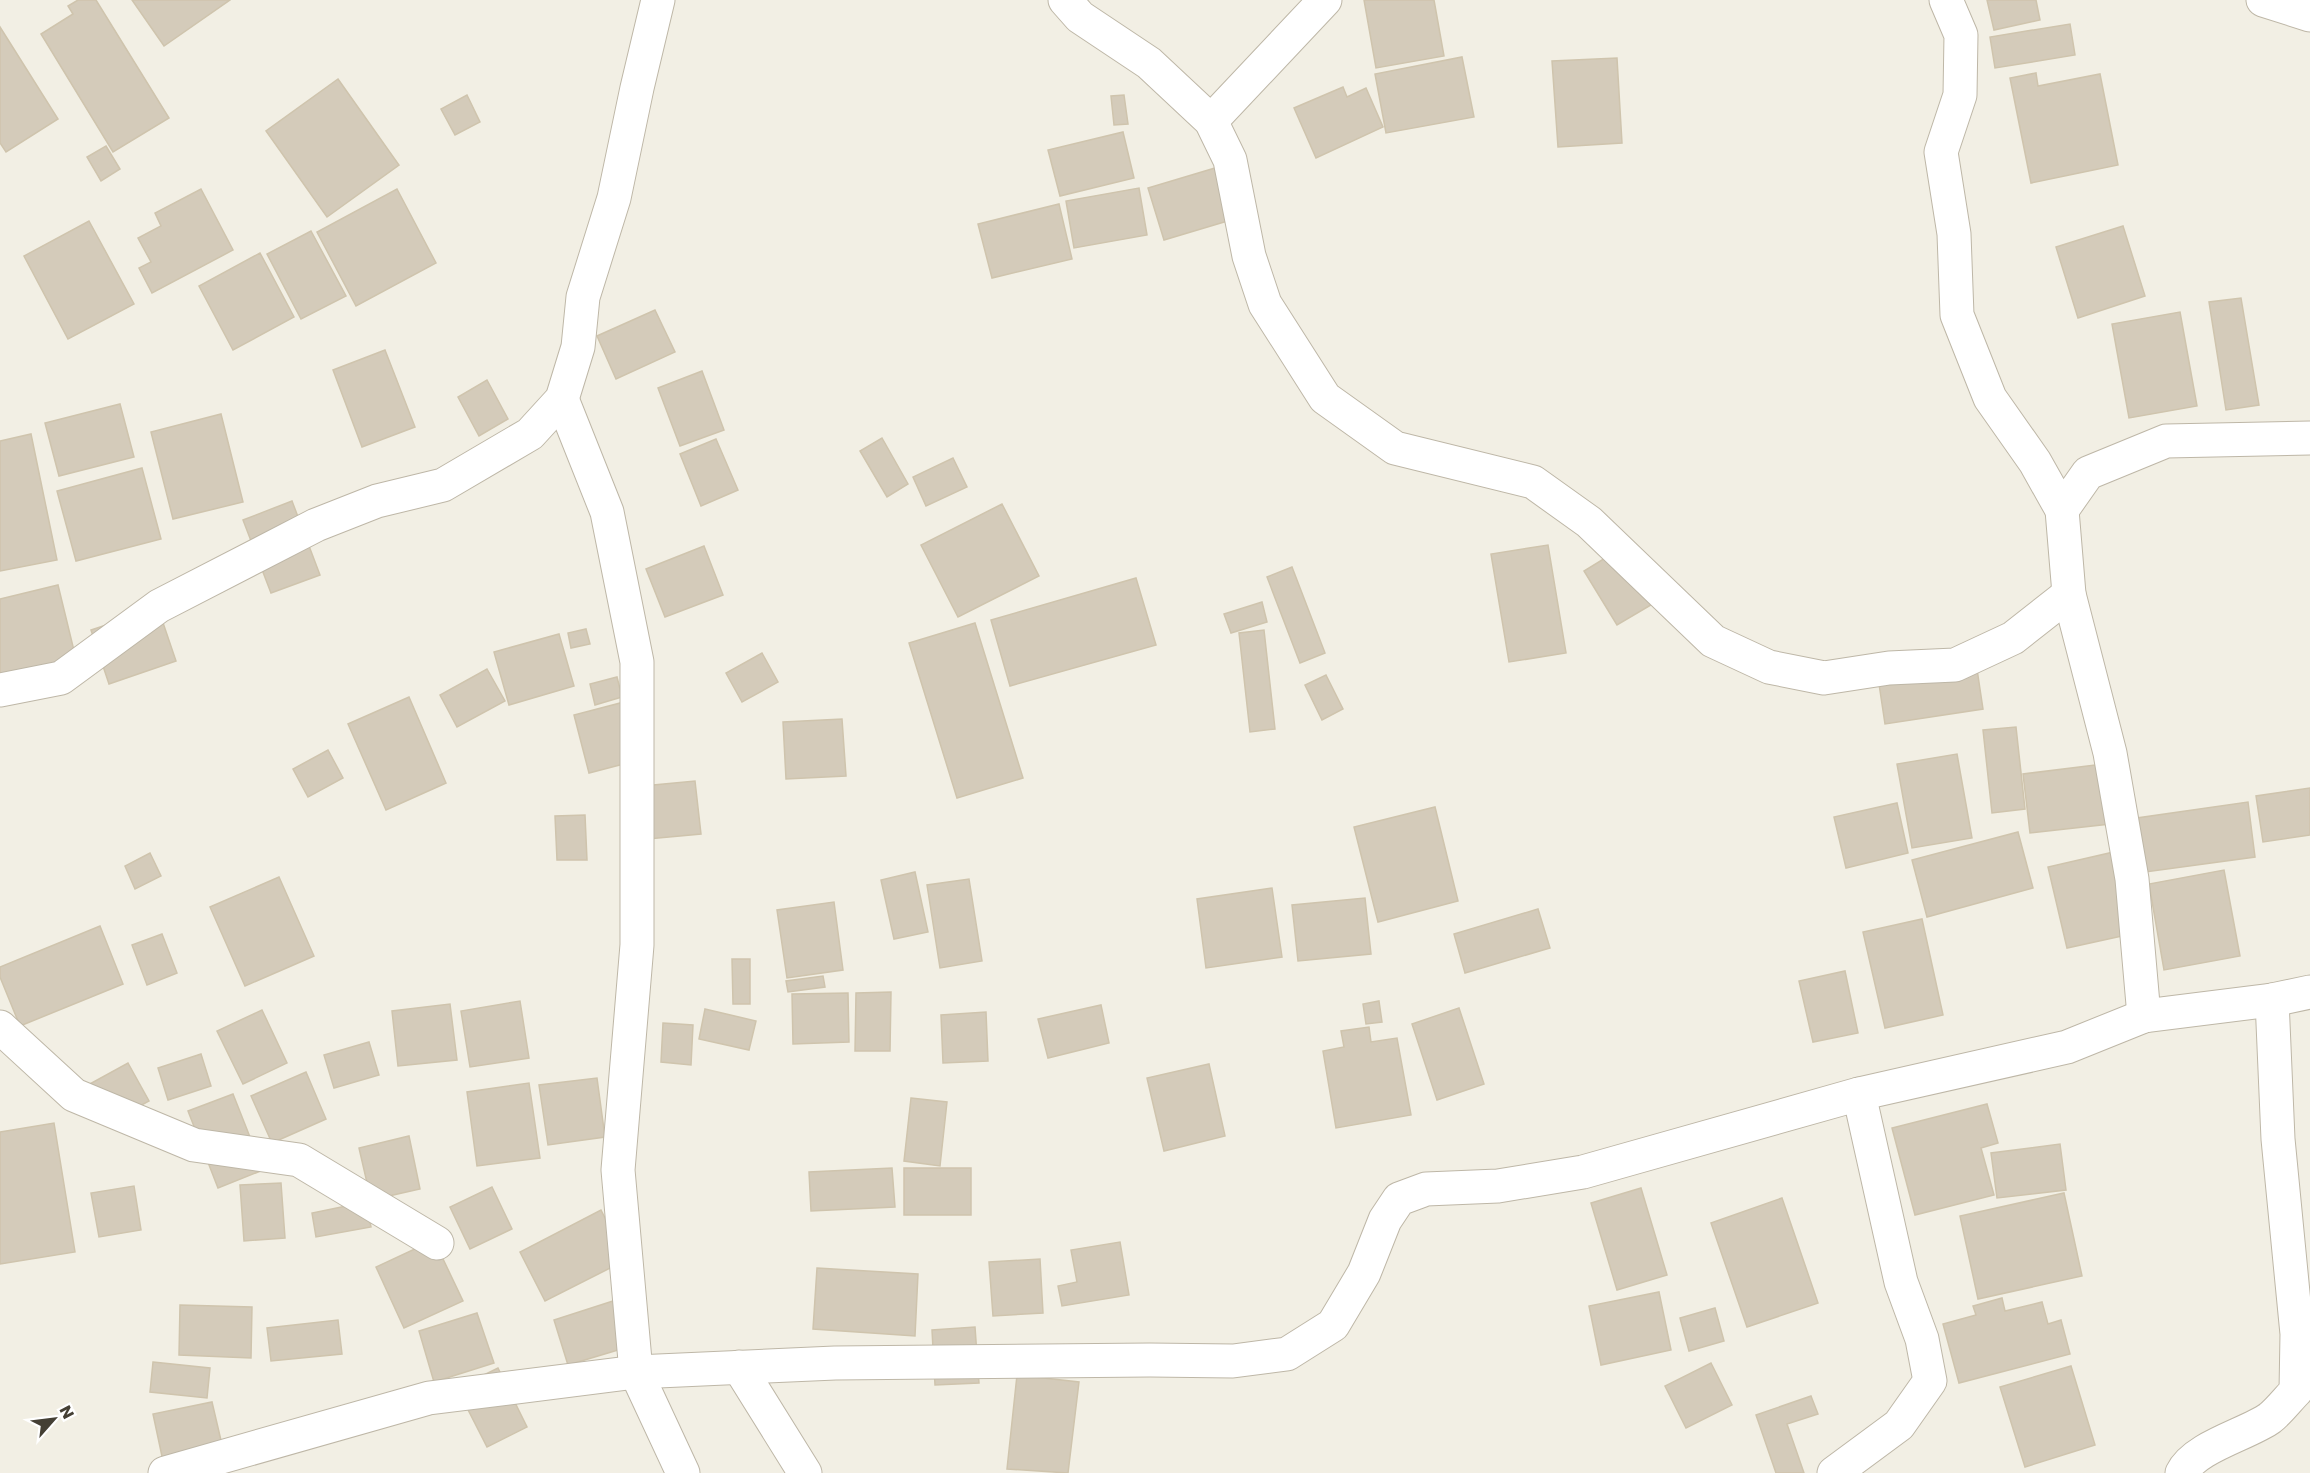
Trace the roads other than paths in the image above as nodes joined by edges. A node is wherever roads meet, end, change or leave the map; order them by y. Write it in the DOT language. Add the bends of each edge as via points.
graph roads {
  1 [pos="658,0"];
  2 [pos="1065,0"];
  3 [pos="1325,0"];
  4 [pos="1946,0"];
  5 [pos="2263,0"];
  6 [pos="2310,15"];
  7 [pos="1211,121"];
  8 [pos="562,399"];
  9 [pos="2310,438"];
  10 [pos="2062,510"];
  11 [pos="2069,594"];
  12 [pos="0,690"];
  13 [pos="2310,992"];
  14 [pos="2272,1000"];
  15 [pos="2144,1016"];
  16 [pos="0,1028"];
  17 [pos="1859,1094"];
  18 [pos="437,1243"];
  19 [pos="739,1368"];
  20 [pos="636,1372"];
  21 [pos="165,1473"];
  22 [pos="682,1473"];
  23 [pos="805,1473"];
  24 [pos="1834,1473"];
  25 [pos="2182,1473"];
  1 -- 8 [label="street" via="614,198 583,297 578,347"];
  2 -- 7 [label="street" via="1080,17 1149,63"];
  3 -- 7 [label="street"];
  4 -- 10 [label="street" via="1961,35 1960,95 1941,152 1954,234 1957,315 1990,398 2035,462"];
  5 -- 6 [label="street"];
  7 -- 11 [label="street" via="1230,160 1249,256 1265,304 1325,398 1395,448 1533,482 1589,522 1713,641 1769,667 1824,678 1889,668 1955,665 2013,638"];
  8 -- 12 [label="street" via="530,434 444,485 377,501 316,525 159,606 60,678"];
  8 -- 20 [label="street" via="608,512 637,662 637,945 618,1170"];
  9 -- 10 [label="street" via="2166,441 2088,472"];
  10 -- 11 [label="street"];
  11 -- 15 [label="street" via="2110,753 2132,879"];
  13 -- 14 [label="street"];
  14 -- 15 [label="street"];
  14 -- 25 [label="street" via="2278,1139 2297,1334 2296,1390 2270,1419 2225,1440 2185,1466"];
  15 -- 17 [label="street" via="2067,1047"];
  16 -- 18 [label="street" via="74,1095 194,1145 300,1160"];
  17 -- 19 [label="street" via="1582,1172 1498,1186 1425,1189 1400,1200 1385,1220 1364,1273 1333,1325 1287,1353 1233,1361 847,1363"];
  17 -- 24 [label="street" via="1901,1282 1922,1339 1930,1381 1899,1425"];
  19 -- 20 [label="street"];
  19 -- 23 [label="street"];
  20 -- 21 [label="street" via="429,1398"];
  20 -- 22 [label="street"];
}
